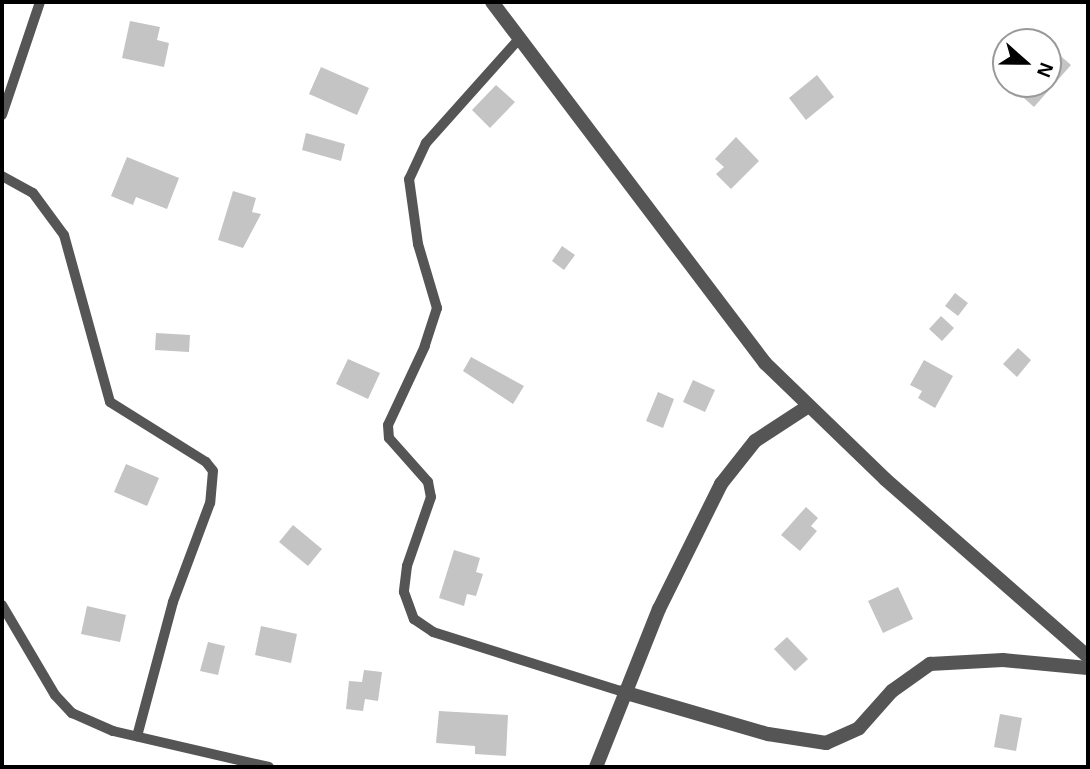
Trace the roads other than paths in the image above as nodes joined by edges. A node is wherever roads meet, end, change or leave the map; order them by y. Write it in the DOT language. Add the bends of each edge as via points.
graph roads {
  1 [pos="40,2"];
  2 [pos="492,2"];
  3 [pos="519,39"];
  4 [pos="2,115"];
  5 [pos="2,176"];
  6 [pos="807,407"];
  7 [pos="2,606"];
  8 [pos="1088,657"];
  9 [pos="1088,668"];
  10 [pos="623,692"];
  11 [pos="137,736"];
  12 [pos="269,767"];
  13 [pos="596,767"];
  1 -- 4 [label="lane"];
  2 -- 3 [label="street"];
  3 -- 6 [label="street" via="690,268 765,363"];
  3 -- 10 [label="lane" via="412,164 409,179 418,244 437,308 425,346 388,425 389,438 428,482 431,497 407,566 404,592 414,619 433,632"];
  5 -- 11 [label="lane" via="33,193 64,235 110,402 206,462 213,471 210,503 170,613"];
  6 -- 8 [label="street"];
  6 -- 10 [label="street" via="755,441 721,484"];
  7 -- 11 [label="lane" via="55,695 72,713"];
  9 -- 10 [label="street" via="1003,660 930,664 892,691 859,728 826,743 768,734"];
  10 -- 13 [label="street"];
  11 -- 12 [label="lane"];
}
